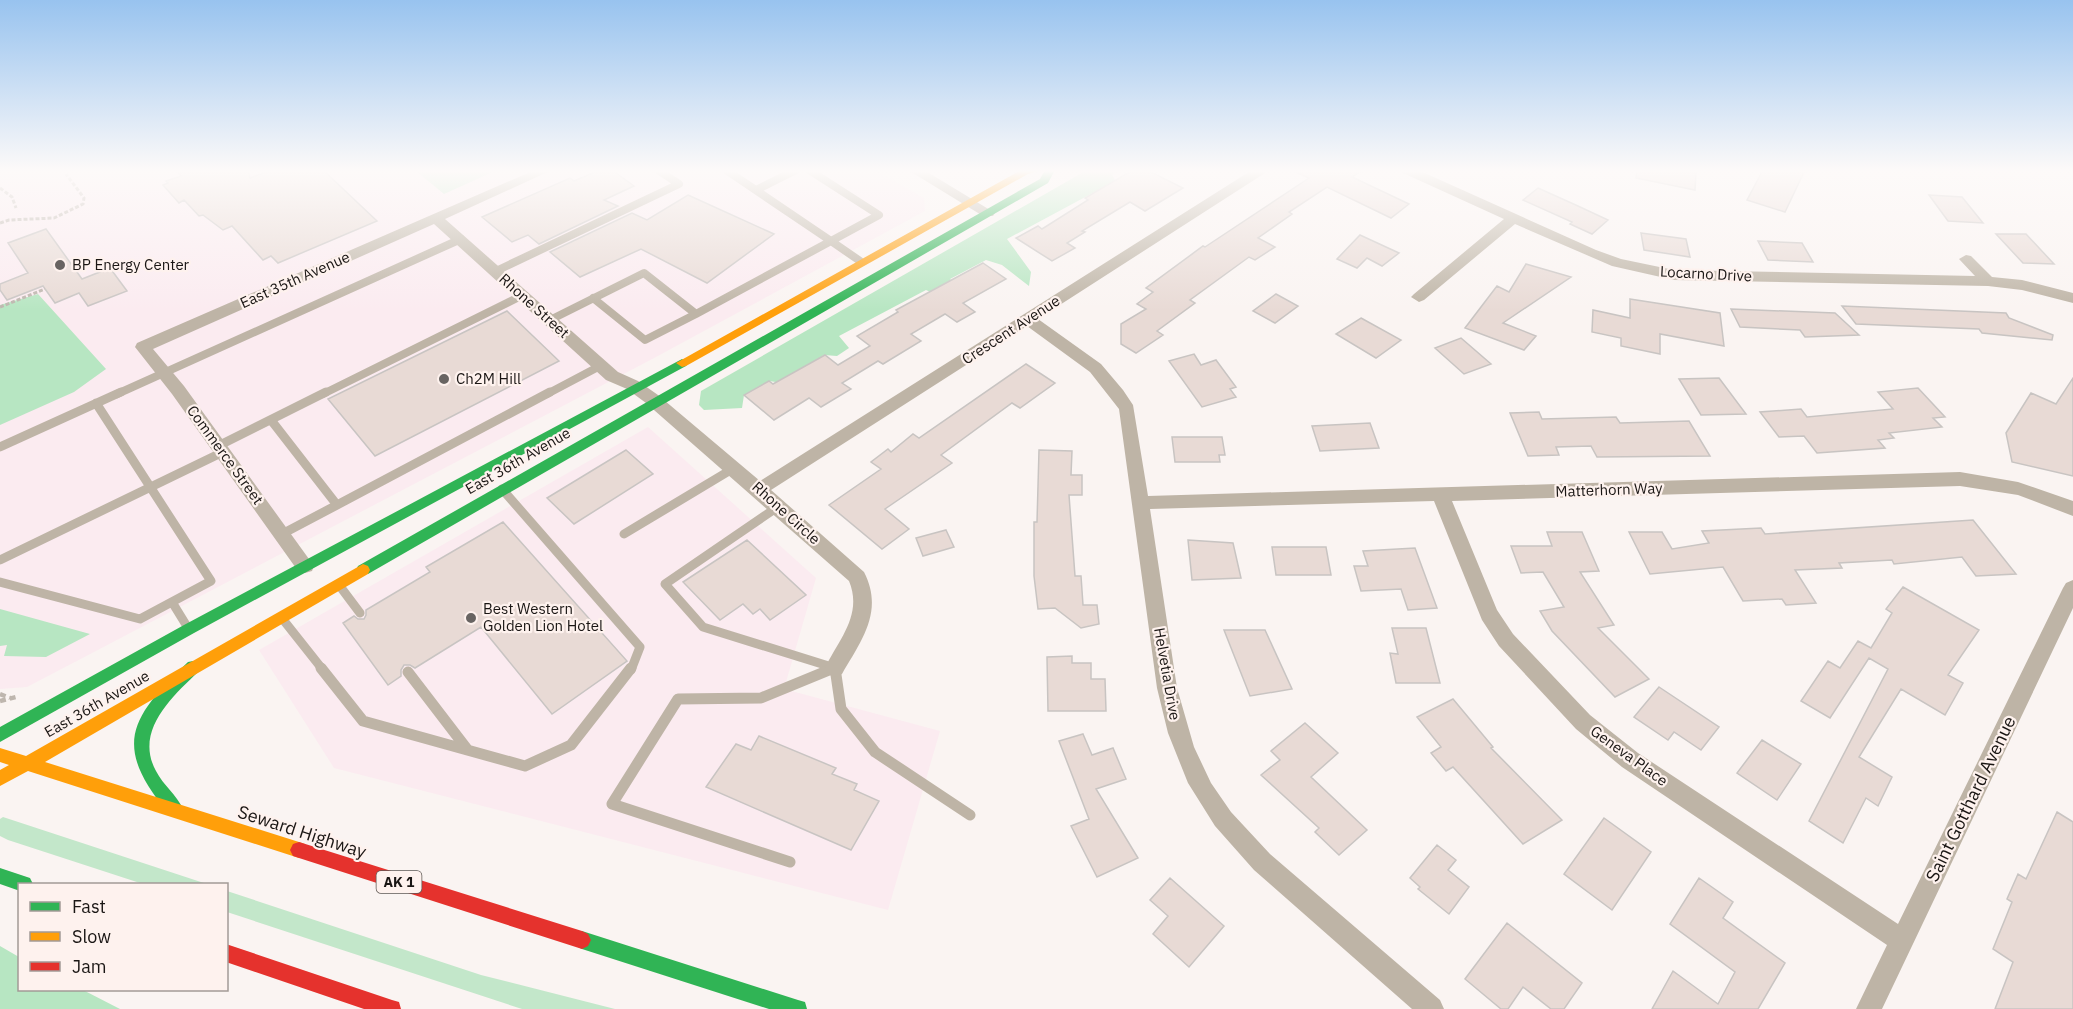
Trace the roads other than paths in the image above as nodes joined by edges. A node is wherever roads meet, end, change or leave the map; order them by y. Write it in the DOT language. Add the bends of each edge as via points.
graph roads {
  1 [pos="609,217"];
  2 [pos="796,217"];
  3 [pos="875,217"];
  4 [pos="940,217"];
  5 [pos="981,217"];
  6 [pos="1187,217"];
  7 [pos="436,218"];
  8 [pos="1513,218"];
  9 [pos="461,239"];
  10 [pos="831,241"];
  11 [pos="1966,259"];
  12 [pos="860,261"];
  13 [pos="496,271"];
  14 [pos="1988,281"];
  15 [pos="523,295"];
  16 [pos="1419,297"];
  17 [pos="593,298"];
  18 [pos="2073,298"];
  19 [pos="696,314"];
  20 [pos="1028,319"];
  21 [pos="550,320"];
  22 [pos="143,346"];
  23 [pos="600,366"];
  24 [pos="164,372"];
  25 [pos="637,388"];
  26 [pos="654,402"];
  27 [pos="96,403"];
  28 [pos="271,420"];
  29 [pos="0,447"];
  30 [pos="221,449"];
  31 [pos="734,468"];
  32 [pos="151,486"];
  33 [pos="502,489"];
  34 [pos="760,489"];
  35 [pos="1441,495"];
  36 [pos="1140,503"];
  37 [pos="337,505"];
  38 [pos="779,506"];
  39 [pos="2073,509"];
  40 [pos="282,534"];
  41 [pos="624,534"];
  42 [pos="0,560"];
  43 [pos="305,566"];
  44 [pos="0,582"];
  45 [pos="338,583"];
  46 [pos="2073,588"];
  47 [pos="172,602"];
  48 [pos="360,613"];
  49 [pos="281,616"];
  50 [pos="189,629"];
  51 [pos="193,667"];
  52 [pos="835,668"];
  53 [pos="408,672"];
  54 [pos="0,735"];
  55 [pos="467,749"];
  56 [pos="0,755"];
  57 [pos="26,764"];
  58 [pos="0,779"];
  59 [pos="174,809"];
  60 [pos="970,815"];
  61 [pos="790,862"];
  62 [pos="0,876"];
  63 [pos="19,883"];
  64 [pos="1902,941"];
  65 [pos="228,954"];
  66 [pos="392,1009"];
  67 [pos="798,1009"];
  68 [pos="1431,1009"];
  69 [pos="1869,1009"];
  1 -- 13 [label="lane"];
  2 -- 10 [label="lane"];
  3 -- 10 [label="lane"];
  4 -- 12 [label="main road, East 36th Avenue"];
  5 -- 26 [label="main road, East 36th Avenue"];
  6 -- 20 [label="street, Crescent Avenue"];
  7 -- 9 [label="street, Rhone Street"];
  7 -- 22 [label="street, East 35th Avenue"];
  8 -- 14 [label="street, Locarno Drive" via="1617,263 1674,275"];
  8 -- 16 [label="street"];
  9 -- 13 [label="street, Rhone Street"];
  9 -- 24 [label="lane"];
  10 -- 12 [label="lane"];
  10 -- 19 [label="lane"];
  11 -- 14 [label="street"];
  12 -- 25 [label="main road, East 36th Avenue"];
  13 -- 15 [label="street, Rhone Street"];
  14 -- 18 [label="street, Locarno Drive"];
  15 -- 21 [label="street, Rhone Street"];
  15 -- 28 [label="lane"];
  17 -- 19 [label="lane" via="644,273"];
  17 -- 19 [label="lane" via="645,340"];
  17 -- 21 [label="lane"];
  20 -- 34 [label="street, Crescent Avenue"];
  20 -- 36 [label="street, Helvetia Drive" via="1092,363 1116,390 1127,409"];
  21 -- 23 [label="street, Rhone Street"];
  22 -- 24 [label="street, Commerce Street"];
  23 -- 25 [label="street, Rhone Street"];
  23 -- 37 [label="lane"];
  24 -- 27 [label="lane"];
  24 -- 30 [label="street, Commerce Street"];
  25 -- 26 [label="street, Rhone Circle"];
  25 -- 43 [label="main road, East 36th Avenue"];
  26 -- 31 [label="street, Rhone Circle"];
  26 -- 33 [label="main road, East 36th Avenue"];
  27 -- 29 [label="lane"];
  27 -- 32 [label="lane"];
  28 -- 30 [label="lane"];
  28 -- 37 [label="lane"];
  30 -- 32 [label="lane"];
  30 -- 40 [label="street, Commerce Street"];
  31 -- 34 [label="street, Rhone Circle"];
  31 -- 41 [label="lane"];
  32 -- 42 [label="lane"];
  32 -- 47 [label="lane" via="212,581"];
  33 -- 45 [label="main road, East 36th Avenue"];
  33 -- 55 [label="lane" via="640,647 630,671 570,745 525,766"];
  34 -- 38 [label="street, Rhone Circle"];
  35 -- 36 [label="street, Matterhorn Way"];
  35 -- 39 [label="street, Matterhorn Way" via="1960,479 2026,490"];
  35 -- 64 [label="street, Geneva Place" via="1489,614 1512,648 1583,722 1630,760"];
  36 -- 68 [label="street, Helvetia Drive" via="1175,724 1210,801 1237,838 1269,869"];
  37 -- 40 [label="lane"];
  38 -- 52 [label="street, Rhone Circle" via="857,577 862,586 863,618"];
  38 -- 52 [label="lane" via="665,584 703,627"];
  40 -- 43 [label="street, Commerce Street"];
  43 -- 50 [label="main road, East 36th Avenue"];
  44 -- 47 [label="lane" via="140,619"];
  45 -- 48 [label="lane"];
  45 -- 49 [label="main road, East 36th Avenue"];
  46 -- 64 [label="street, Saint Gotthard Avenue"];
  47 -- 50 [label="lane"];
  49 -- 51 [label="main road, East 36th Avenue"];
  49 -- 55 [label="lane" via="363,721"];
  50 -- 54 [label="main road, East 36th Avenue"];
  51 -- 57 [label="main road, East 36th Avenue"];
  51 -- 59 [label="main road" via="157,702 139,734 144,764"];
  52 -- 60 [label="lane" via="841,709 875,752"];
  52 -- 61 [label="lane" via="761,698 678,699 612,804"];
  53 -- 55 [label="lane"];
  56 -- 57 [label="main road, Seward Highway / AK 1"];
  57 -- 58 [label="main road, East 36th Avenue"];
  57 -- 59 [label="main road, Seward Highway / AK 1"];
  59 -- 67 [label="main road, Seward Highway / AK 1"];
  62 -- 63 [label="main road"];
  64 -- 69 [label="street, Saint Gotthard Avenue"];
  65 -- 66 [label="main road"];
}
